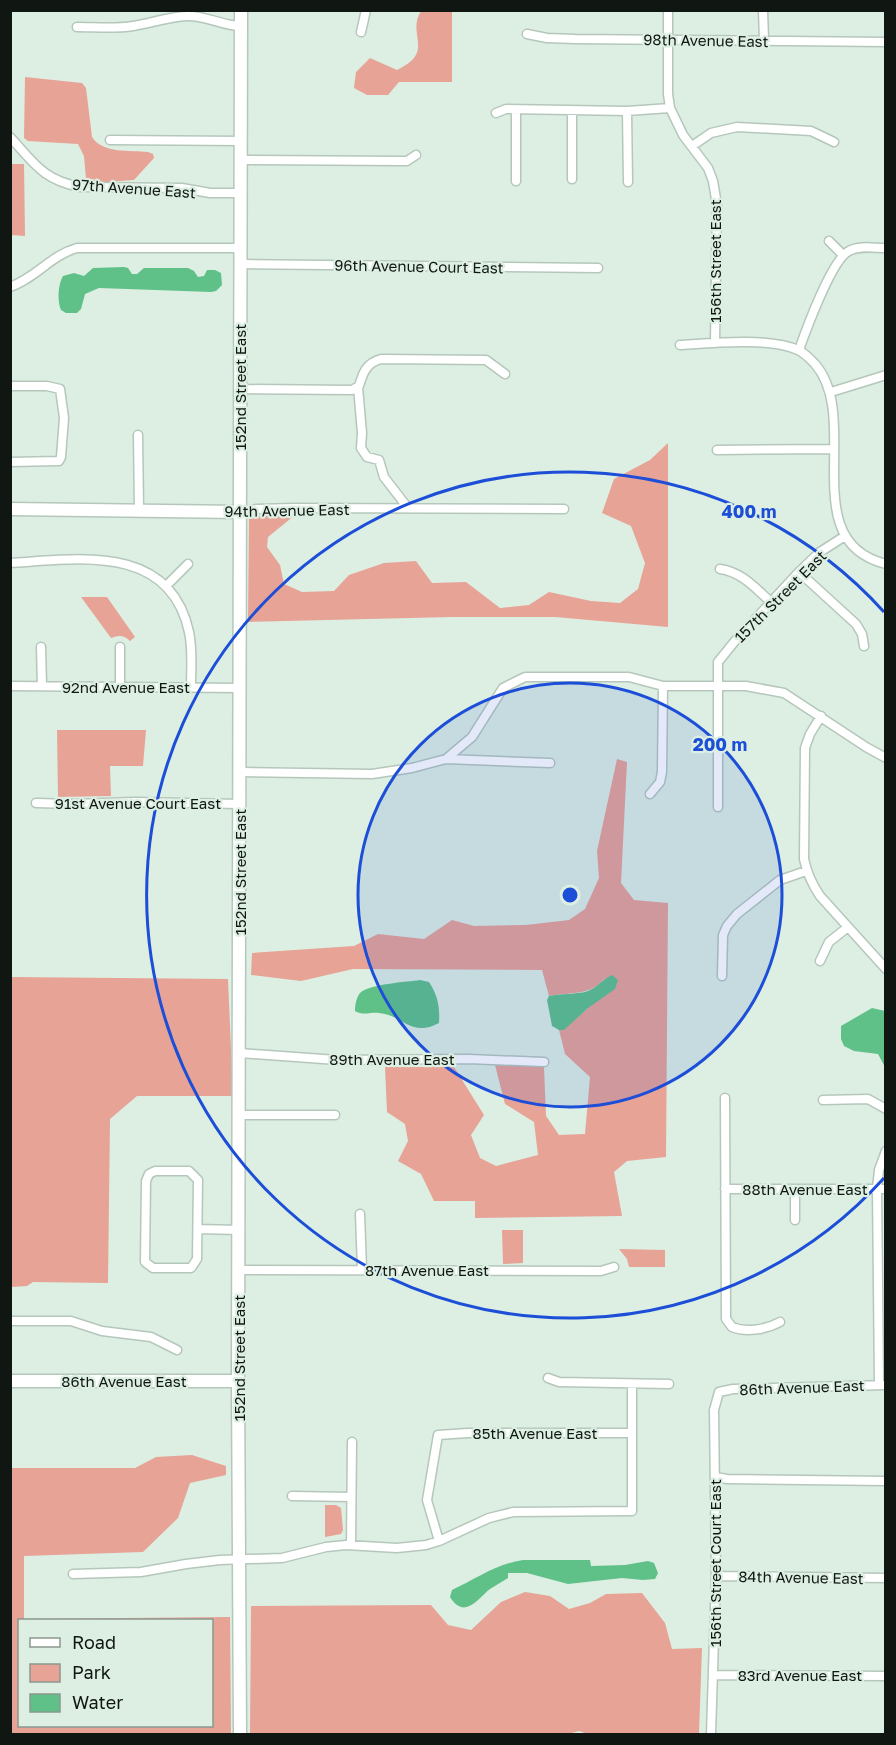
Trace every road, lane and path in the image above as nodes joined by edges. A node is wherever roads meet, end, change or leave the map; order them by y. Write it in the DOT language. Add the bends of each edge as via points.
graph roads {
  1 [pos="241,10"];
  2 [pos="366,10"];
  3 [pos="668,10"];
  4 [pos="764,10"];
  5 [pos="241,26"];
  6 [pos="77,27"];
  7 [pos="361,32"];
  8 [pos="527,34"];
  9 [pos="668,39"];
  10 [pos="764,40"];
  11 [pos="885,42"];
  12 [pos="670,108"];
  13 [pos="516,110"];
  14 [pos="572,111"];
  15 [pos="627,111"];
  16 [pos="496,113"];
  17 [pos="10,137"];
  18 [pos="110,141"];
  19 [pos="241,141"];
  20 [pos="834,142"];
  21 [pos="692,146"];
  22 [pos="416,155"];
  23 [pos="241,160"];
  24 [pos="572,179"];
  25 [pos="516,181"];
  26 [pos="628,182"];
  27 [pos="241,193"];
  28 [pos="829,241"];
  29 [pos="241,248"];
  30 [pos="885,248"];
  31 [pos="843,255"];
  32 [pos="241,264"];
  33 [pos="598,268"];
  34 [pos="10,287"];
  35 [pos="715,343"];
  36 [pos="680,345"];
  37 [pos="799,350"];
  38 [pos="505,374"];
  39 [pos="885,375"];
  40 [pos="10,386"];
  41 [pos="358,387"];
  42 [pos="240,389"];
  43 [pos="831,392"];
  44 [pos="138,435"];
  45 [pos="834,449"];
  46 [pos="717,450"];
  47 [pos="10,462"];
  48 [pos="408,508"];
  49 [pos="10,509"];
  50 [pos="564,509"];
  51 [pos="139,510"];
  52 [pos="240,512"];
  53 [pos="845,536"];
  54 [pos="10,563"];
  55 [pos="188,564"];
  56 [pos="885,564"];
  57 [pos="720,569"];
  58 [pos="799,572"];
  59 [pos="166,586"];
  60 [pos="771,602"];
  61 [pos="120,646"];
  62 [pos="864,646"];
  63 [pos="42,647"];
  64 [pos="10,686"];
  65 [pos="42,686"];
  66 [pos="663,686"];
  67 [pos="717,686"];
  68 [pos="120,687"];
  69 [pos="191,687"];
  70 [pos="241,688"];
  71 [pos="820,716"];
  72 [pos="885,758"];
  73 [pos="446,759"];
  74 [pos="550,763"];
  75 [pos="240,772"];
  76 [pos="650,794"];
  77 [pos="36,803"];
  78 [pos="240,804"];
  79 [pos="718,807"];
  80 [pos="806,872"];
  81 [pos="848,927"];
  82 [pos="820,961"];
  83 [pos="885,969"];
  84 [pos="722,976"];
  85 [pos="240,1053"];
  86 [pos="544,1062"];
  87 [pos="725,1098"];
  88 [pos="823,1100"];
  89 [pos="885,1109"];
  90 [pos="239,1115"];
  91 [pos="335,1115"];
  92 [pos="885,1151"];
  93 [pos="725,1189"];
  94 [pos="795,1189"];
  95 [pos="881,1189"];
  96 [pos="360,1214"];
  97 [pos="795,1220"];
  98 [pos="198,1229"];
  99 [pos="239,1230"];
  100 [pos="614,1266"];
  101 [pos="238,1270"];
  102 [pos="362,1270"];
  103 [pos="10,1321"];
  104 [pos="780,1322"];
  105 [pos="882,1331"];
  106 [pos="177,1350"];
  107 [pos="548,1378"];
  108 [pos="10,1381"];
  109 [pos="238,1381"];
  110 [pos="632,1384"];
  111 [pos="669,1384"];
  112 [pos="882,1385"];
  113 [pos="719,1392"];
  114 [pos="632,1433"];
  115 [pos="352,1442"];
  116 [pos="716,1477"];
  117 [pos="885,1481"];
  118 [pos="292,1496"];
  119 [pos="351,1497"];
  120 [pos="439,1541"];
  121 [pos="351,1545"];
  122 [pos="240,1559"];
  123 [pos="73,1574"];
  124 [pos="716,1576"];
  125 [pos="885,1578"];
  126 [pos="714,1675"];
  127 [pos="885,1676"];
  128 [pos="240,1734"];
  129 [pos="711,1734"];
  1 -- 5 [label="street, 152nd Street East"];
  2 -- 7 [label="street"];
  3 -- 9 [label="street, 156th Street East"];
  4 -- 10 [label="street"];
  5 -- 6 [label="street" via="187,16 127,27"];
  5 -- 19 [label="street, 152nd Street East"];
  8 -- 9 [label="street, 98th Avenue East" via="547,38"];
  9 -- 10 [label="street, 98th Avenue East"];
  9 -- 12 [label="street, 156th Street East"];
  10 -- 11 [label="street, 98th Avenue East"];
  12 -- 15 [label="street"];
  12 -- 21 [label="street, 156th Street East"];
  13 -- 14 [label="street"];
  13 -- 16 [label="street"];
  13 -- 25 [label="street"];
  14 -- 15 [label="street"];
  14 -- 24 [label="street"];
  15 -- 26 [label="street"];
  17 -- 27 [label="street, 97th Avenue East" via="43,173 69,185"];
  18 -- 19 [label="street"];
  19 -- 23 [label="street, 152nd Street East"];
  20 -- 21 [label="street" via="811,131 737,127 711,133"];
  21 -- 35 [label="street, 156th Street East" via="708,168 717,205"];
  22 -- 23 [label="street" via="401,161"];
  23 -- 27 [label="street, 152nd Street East"];
  27 -- 29 [label="street, 152nd Street East"];
  28 -- 31 [label="street"];
  29 -- 32 [label="street, 152nd Street East"];
  29 -- 34 [label="street" via="82,247 58,255 34,276"];
  30 -- 31 [label="street" via="853,249"];
  31 -- 37 [label="street"];
  32 -- 33 [label="street, 96th Avenue Court East"];
  32 -- 42 [label="street, 152nd Street East"];
  35 -- 36 [label="street"];
  35 -- 37 [label="street" via="764,344"];
  37 -- 43 [label="street" via="821,370"];
  38 -- 41 [label="street" via="486,360 381,359 364,371"];
  39 -- 43 [label="street"];
  40 -- 47 [label="street" via="60,389 64,418 58,461"];
  41 -- 42 [label="street"];
  41 -- 48 [label="street" via="361,448 366,457 378,460 384,477"];
  42 -- 52 [label="street, 152nd Street East"];
  43 -- 45 [label="street"];
  44 -- 51 [label="street"];
  45 -- 46 [label="street"];
  45 -- 53 [label="street" via="835,505"];
  48 -- 50 [label="street, 94th Avenue East"];
  48 -- 52 [label="street, 94th Avenue East"];
  49 -- 51 [label="street, 94th Avenue East"];
  51 -- 52 [label="street, 94th Avenue East"];
  52 -- 70 [label="street, 152nd Street East"];
  53 -- 56 [label="street" via="861,553"];
  53 -- 58 [label="street, 157th Street East"];
  54 -- 59 [label="street" via="84,559 123,562"];
  55 -- 59 [label="street"];
  57 -- 60 [label="street" via="735,572"];
  58 -- 60 [label="street, 157th Street East"];
  58 -- 62 [label="street" via="856,624"];
  59 -- 69 [label="street" via="178,603 189,632"];
  60 -- 67 [label="street, 157th Street East" via="720,658"];
  61 -- 68 [label="street"];
  63 -- 65 [label="street"];
  64 -- 65 [label="street, 92nd Avenue East"];
  65 -- 68 [label="street, 92nd Avenue East"];
  66 -- 67 [label="street"];
  66 -- 73 [label="street" via="629,677 525,677 503,688 472,737"];
  66 -- 76 [label="street" via="662,772 660,782"];
  67 -- 71 [label="street" via="773,690"];
  67 -- 79 [label="street, 157th Street East"];
  68 -- 69 [label="street, 92nd Avenue East"];
  69 -- 70 [label="street, 92nd Avenue East"];
  70 -- 75 [label="street, 152nd Street East"];
  71 -- 72 [label="street"];
  71 -- 80 [label="street" via="806,742 804,761"];
  73 -- 74 [label="street"];
  73 -- 75 [label="street" via="372,774"];
  75 -- 78 [label="street, 152nd Street East"];
  77 -- 78 [label="street, 91st Avenue Court East"];
  78 -- 85 [label="street, 152nd Street East"];
  80 -- 81 [label="street"];
  80 -- 84 [label="street" via="780,880 727,926 723,935"];
  81 -- 82 [label="street" via="829,942"];
  81 -- 83 [label="street"];
  85 -- 86 [label="street, 89th Avenue East" via="337,1060"];
  85 -- 90 [label="street, 152nd Street East"];
  87 -- 93 [label="street"];
  88 -- 89 [label="street" via="868,1099"];
  90 -- 91 [label="street"];
  90 -- 99 [label="street, 152nd Street East"];
  92 -- 95 [label="street" via="879,1170"];
  93 -- 94 [label="street, 88th Avenue East"];
  93 -- 104 [label="street" via="726,1319 732,1327 744,1329 765,1328"];
  94 -- 95 [label="street, 88th Avenue East"];
  94 -- 97 [label="street"];
  95 -- 105 [label="street"];
  96 -- 102 [label="street"];
  98 -- 98 [label="street" via="196,1177 189,1171 149,1174 146,1264 153,1268 191,1268 197,1259"];
  98 -- 99 [label="street"];
  99 -- 101 [label="street, 152nd Street East"];
  100 -- 102 [label="street, 87th Avenue East" via="601,1271"];
  101 -- 102 [label="street, 87th Avenue East"];
  101 -- 109 [label="street, 152nd Street East"];
  103 -- 106 [label="street" via="71,1321 102,1331 151,1337"];
  105 -- 112 [label="street"];
  107 -- 110 [label="street" via="559,1382"];
  108 -- 109 [label="street, 86th Avenue East"];
  109 -- 122 [label="street, 152nd Street East"];
  110 -- 111 [label="street"];
  110 -- 114 [label="street"];
  112 -- 113 [label="street, 86th Avenue East"];
  113 -- 116 [label="street, 156th Street Court East" via="714,1410"];
  114 -- 120 [label="street" via="632,1511 513,1512 477,1522"];
  114 -- 120 [label="street, 85th Avenue East" via="438,1435 428,1500"];
  115 -- 119 [label="street"];
  116 -- 117 [label="street"];
  116 -- 124 [label="street, 156th Street Court East"];
  118 -- 119 [label="street"];
  119 -- 121 [label="street"];
  120 -- 121 [label="street" via="397,1548"];
  121 -- 122 [label="street" via="282,1558"];
  122 -- 123 [label="street" via="141,1572"];
  122 -- 128 [label="street, 152nd Street East"];
  124 -- 125 [label="street, 84th Avenue East"];
  124 -- 126 [label="street, 156th Street Court East"];
  126 -- 127 [label="street, 83rd Avenue East"];
  126 -- 129 [label="street, 156th Street Court East"];
}
